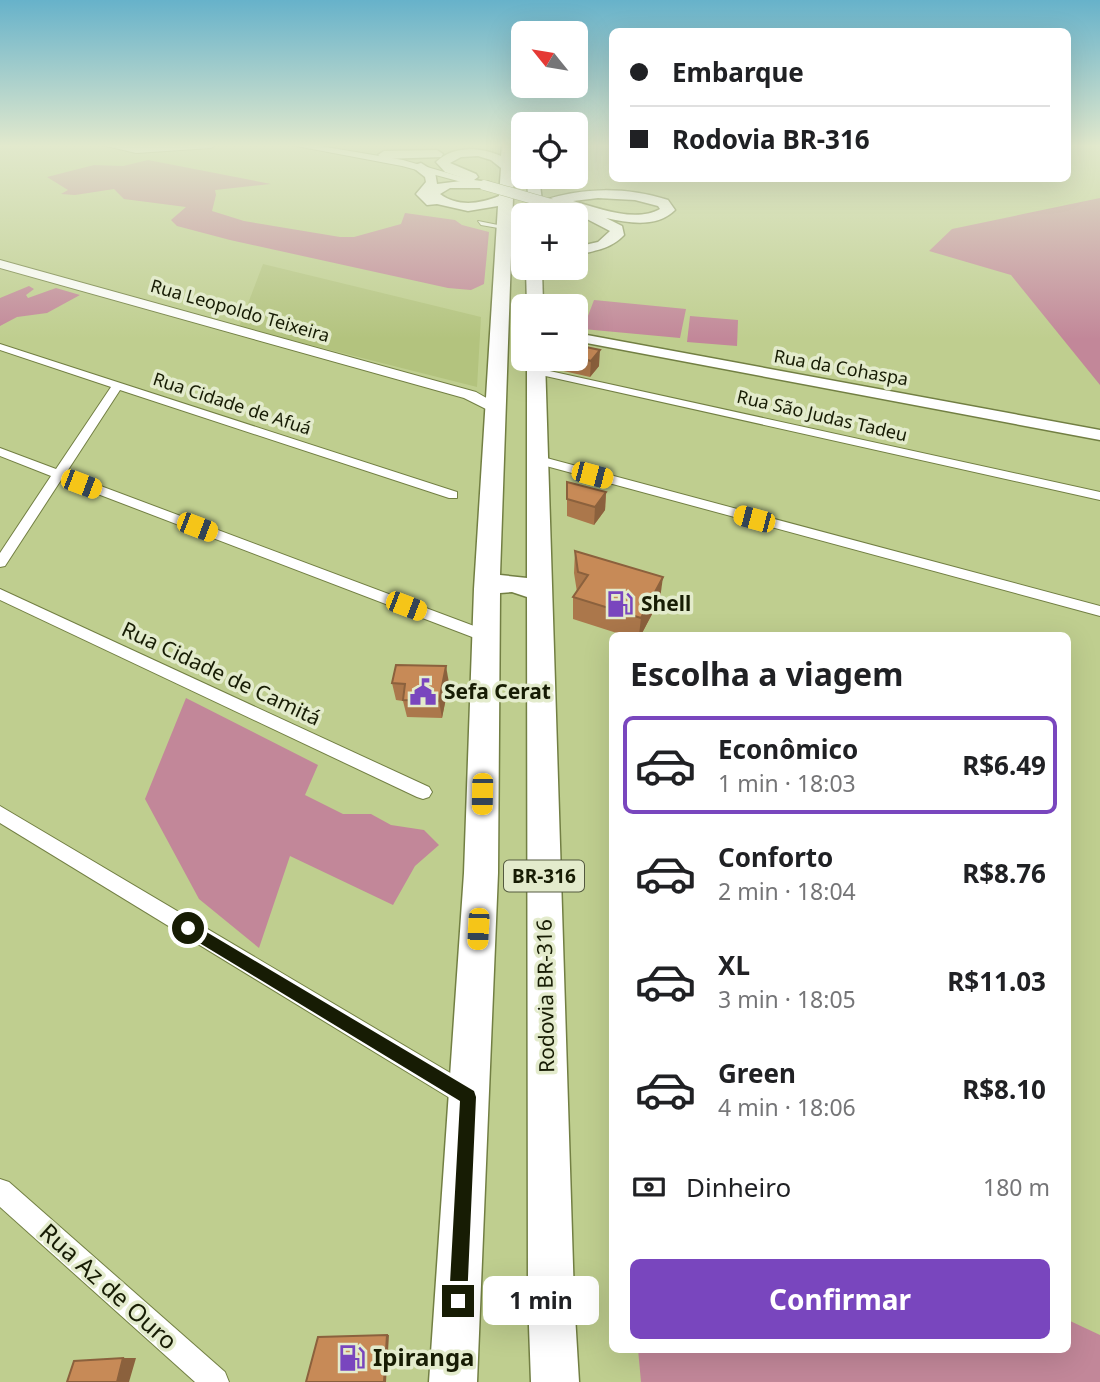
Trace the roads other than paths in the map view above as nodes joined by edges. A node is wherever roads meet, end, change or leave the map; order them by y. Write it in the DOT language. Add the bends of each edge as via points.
graph roads {
  1 [pos="466,209"];
  2 [pos="505,209"];
  3 [pos="588,209"];
  4 [pos="668,209"];
  5 [pos="588,214"];
  6 [pos="481,223"];
  7 [pos="504,226"];
  8 [pos="588,248"];
  9 [pos="0,264"];
  10 [pos="588,339"];
  11 [pos="0,346"];
  12 [pos="536,371"];
  13 [pos="562,371"];
  14 [pos="118,384"];
  15 [pos="496,399"];
  16 [pos="1100,435"];
  17 [pos="0,452"];
  18 [pos="539,460"];
  19 [pos="58,475"];
  20 [pos="453,495"];
  21 [pos="1100,496"];
  22 [pos="0,563"];
  23 [pos="486,578"];
  24 [pos="538,578"];
  25 [pos="0,594"];
  26 [pos="1100,611"];
  27 [pos="485,636"];
  28 [pos="423,792"];
  29 [pos="0,814"];
  30 [pos="468,1097"];
  31 [pos="0,1191"];
  32 [pos="215,1382"];
  33 [pos="453,1382"];
  34 [pos="555,1382"];
  1 -- 7 [label="highway" via="491,216"];
  2 -- 7 [label="highway, BR-316"];
  3 -- 4 [label="highway" via="653,218"];
  5 -- 8 [label="highway" via="617,229 617,235 603,245"];
  6 -- 7 [label="street"];
  7 -- 15 [label="highway, BR-316"];
  9 -- 15 [label="main road, Rua Leopoldo Teixeira"];
  10 -- 16 [label="street, Rua da Cohaspa"];
  11 -- 14 [label="street, Rua Cidade de Afuá"];
  12 -- 18 [label="highway, Rodovia BR-316 / BR-316"];
  13 -- 21 [label="street, Rua São Judas Tadeu"];
  14 -- 19 [label="street"];
  14 -- 20 [label="street, Rua Cidade de Afuá"];
  15 -- 23 [label="highway, BR-316"];
  17 -- 19 [label="street"];
  18 -- 24 [label="highway, Rodovia BR-316 / BR-316"];
  18 -- 26 [label="street"];
  19 -- 22 [label="street"];
  19 -- 27 [label="street"];
  23 -- 24 [label="highway" via="522,584"];
  23 -- 27 [label="highway, BR-316"];
  24 -- 34 [label="highway, Rodovia BR-316 / BR-316"];
  25 -- 28 [label="street, Rua Cidade de Camitá"];
  27 -- 30 [label="highway, BR-316" via="481,873"];
  29 -- 30 [label="street"];
  30 -- 33 [label="highway, BR-316"];
  31 -- 32 [label="street, Rua Az de Ouro"];
}
